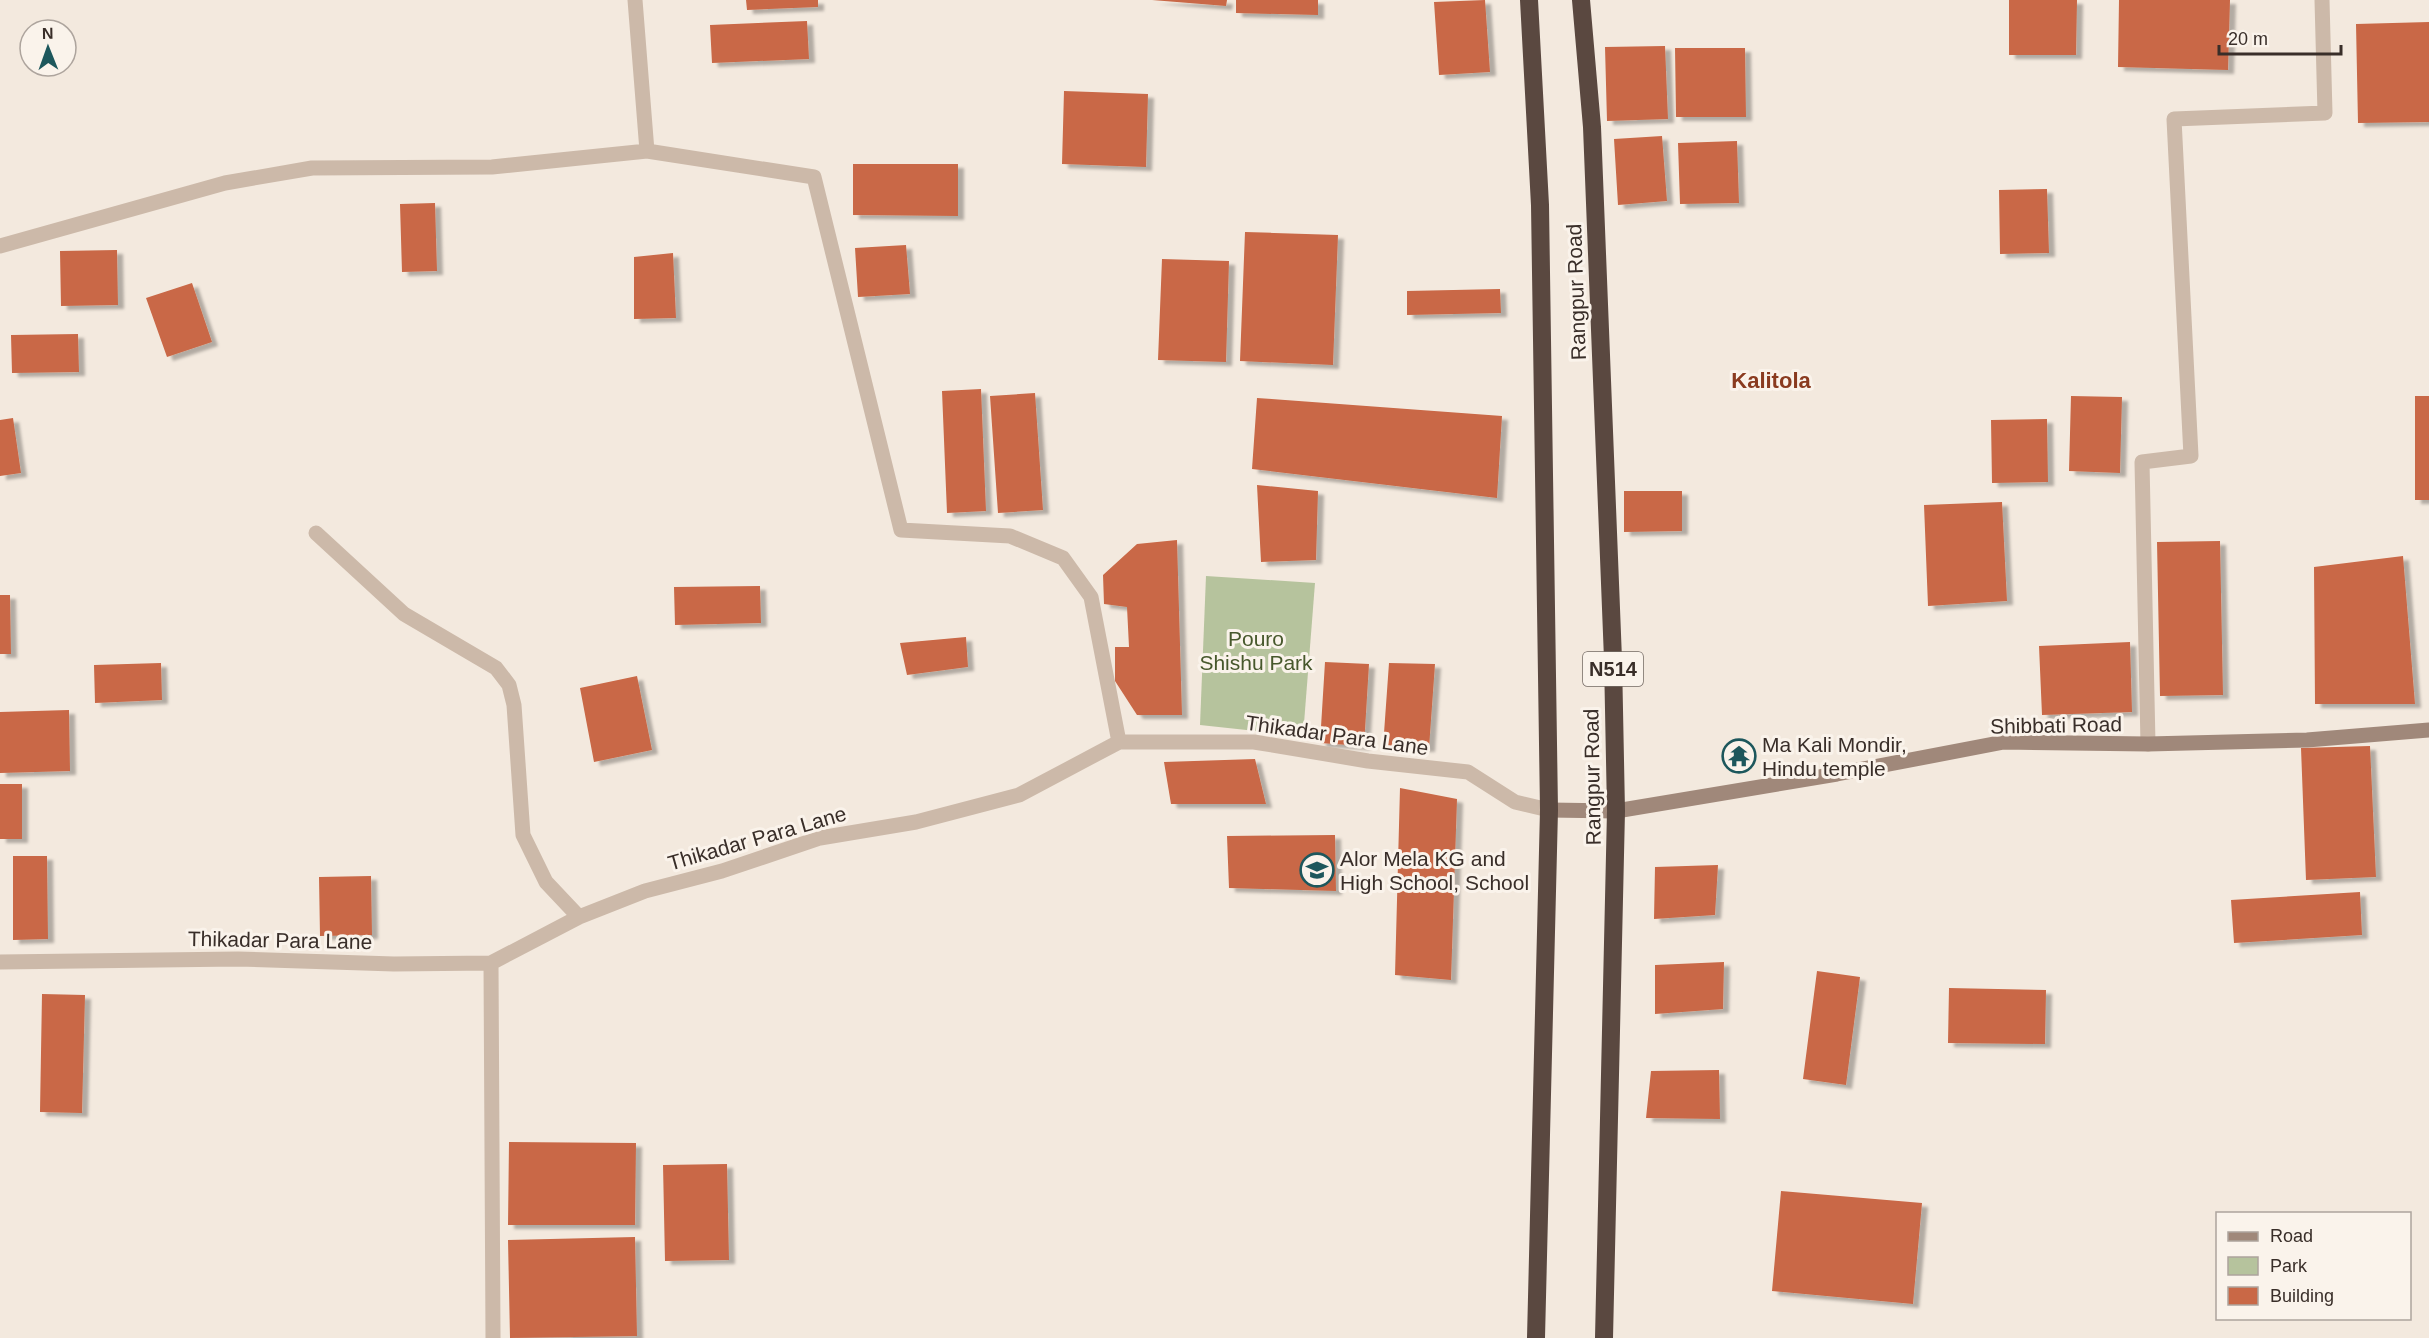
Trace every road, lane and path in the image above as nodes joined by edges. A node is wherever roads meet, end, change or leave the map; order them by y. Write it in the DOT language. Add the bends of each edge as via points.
graph roads {
  1 [pos="635,0"];
  2 [pos="1529,0"];
  3 [pos="1581,0"];
  4 [pos="2322,0"];
  5 [pos="647,151"];
  6 [pos="0,246"];
  7 [pos="316,533"];
  8 [pos="2429,730"];
  9 [pos="1119,742"];
  10 [pos="2148,744"];
  11 [pos="1549,810"];
  12 [pos="1616,811"];
  13 [pos="579,917"];
  14 [pos="0,962"];
  15 [pos="491,963"];
  16 [pos="493,1338"];
  17 [pos="1536,1338"];
  18 [pos="1604,1338"];
  1 -- 5 [label="street"];
  2 -- 11 [label="highway, Rangpur Road" via="1540,205"];
  3 -- 12 [label="highway, Rangpur Road / N514" via="1592,127"];
  4 -- 10 [label="street" via="2325,113 2174,119 2191,456 2142,462"];
  5 -- 6 [label="street" via="492,167 312,168 225,183"];
  5 -- 9 [label="street" via="814,177 901,530 1010,536 1063,558 1091,597"];
  7 -- 13 [label="street" via="404,614 496,668 508,685 514,705 523,835 546,882"];
  8 -- 10 [label="street, Shibbati Road" via="2307,740"];
  9 -- 11 [label="street, Thikadar Para Lane" via="1254,742 1468,772 1515,802"];
  9 -- 13 [label="street, Thikadar Para Lane" via="1019,795 916,822 820,838 722,871 645,891"];
  10 -- 12 [label="street, Shibbati Road" via="2004,742"];
  11 -- 12 [label="street, Shibbati Road"];
  11 -- 17 [label="highway, Rangpur Road"];
  12 -- 18 [label="highway, Rangpur Road / N514"];
  13 -- 15 [label="street, Thikadar Para Lane"];
  14 -- 15 [label="street, Thikadar Para Lane" via="238,959"];
  15 -- 16 [label="street"];
}
